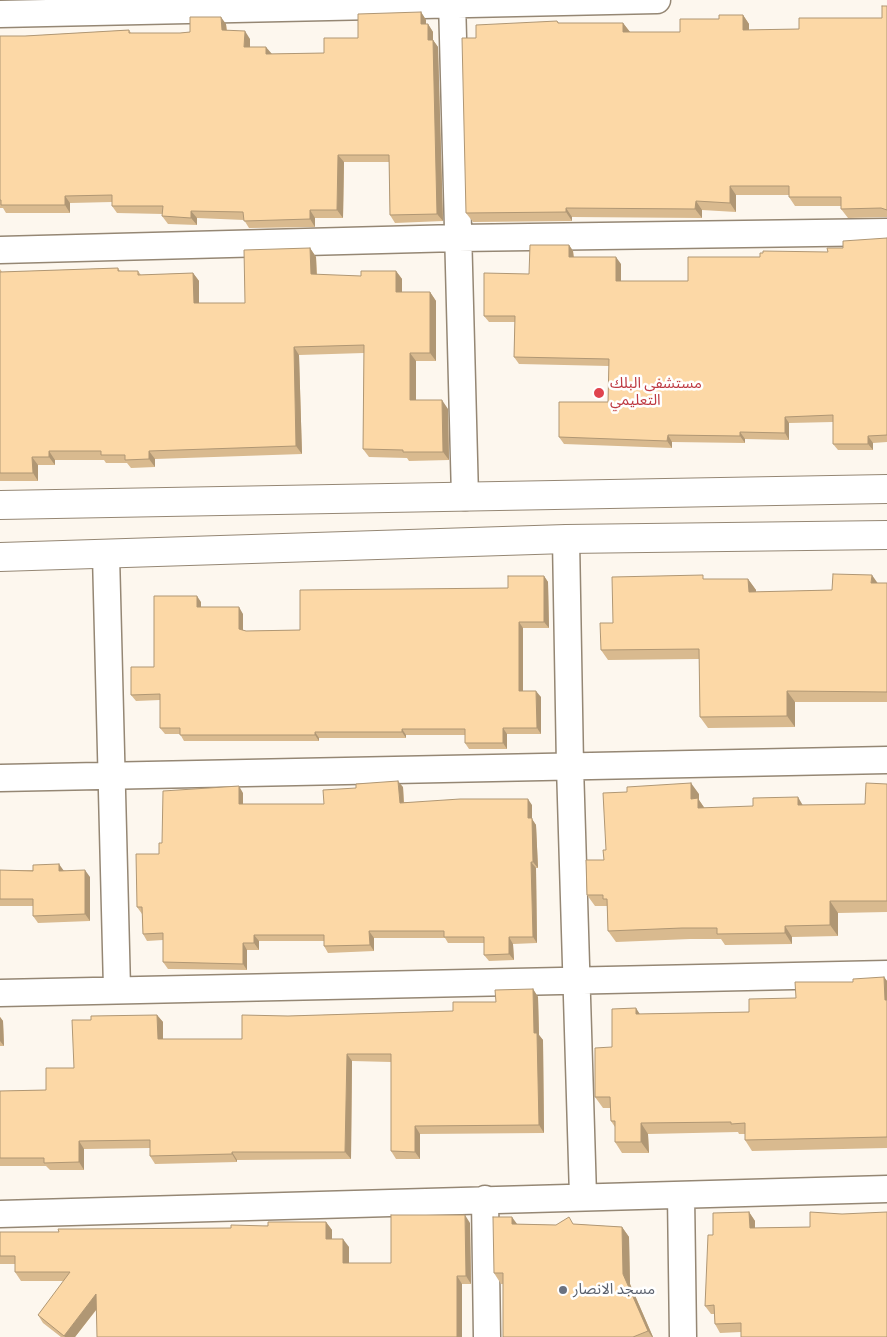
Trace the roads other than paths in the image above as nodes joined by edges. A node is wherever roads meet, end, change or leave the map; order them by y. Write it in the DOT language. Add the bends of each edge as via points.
graph roads {
  1 [pos="657,0"];
  2 [pos="452,3"];
  3 [pos="0,14"];
  4 [pos="887,232"];
  5 [pos="458,238"];
  6 [pos="0,250"];
  7 [pos="887,489"];
  8 [pos="465,497"];
  9 [pos="0,506"];
  10 [pos="887,535"];
  11 [pos="566,539"];
  12 [pos="106,555"];
  13 [pos="0,557"];
  14 [pos="887,760"];
  15 [pos="570,766"];
  16 [pos="113,776"];
  17 [pos="0,778"];
  18 [pos="887,974"];
  19 [pos="577,980"];
  20 [pos="118,989"];
  21 [pos="0,992"];
  22 [pos="887,1189"];
  23 [pos="680,1195"];
  24 [pos="583,1196"];
  25 [pos="485,1200"];
  26 [pos="0,1214"];
  27 [pos="487,1337"];
  28 [pos="683,1337"];
  1 -- 2 [label="street"];
  2 -- 3 [label="street"];
  2 -- 5 [label="street"];
  4 -- 5 [label="street"];
  5 -- 6 [label="street"];
  5 -- 8 [label="street"];
  7 -- 8 [label="street"];
  8 -- 9 [label="street"];
  10 -- 11 [label="street"];
  11 -- 12 [label="street"];
  11 -- 15 [label="street"];
  12 -- 13 [label="street"];
  12 -- 16 [label="street"];
  14 -- 15 [label="street"];
  15 -- 16 [label="street"];
  15 -- 19 [label="street"];
  16 -- 17 [label="street"];
  16 -- 20 [label="street"];
  18 -- 19 [label="street"];
  19 -- 20 [label="street"];
  19 -- 24 [label="street"];
  20 -- 21 [label="street"];
  22 -- 23 [label="street"];
  23 -- 24 [label="street"];
  23 -- 28 [label="street"];
  24 -- 25 [label="street"];
  25 -- 26 [label="street"];
  25 -- 27 [label="street"];
}
